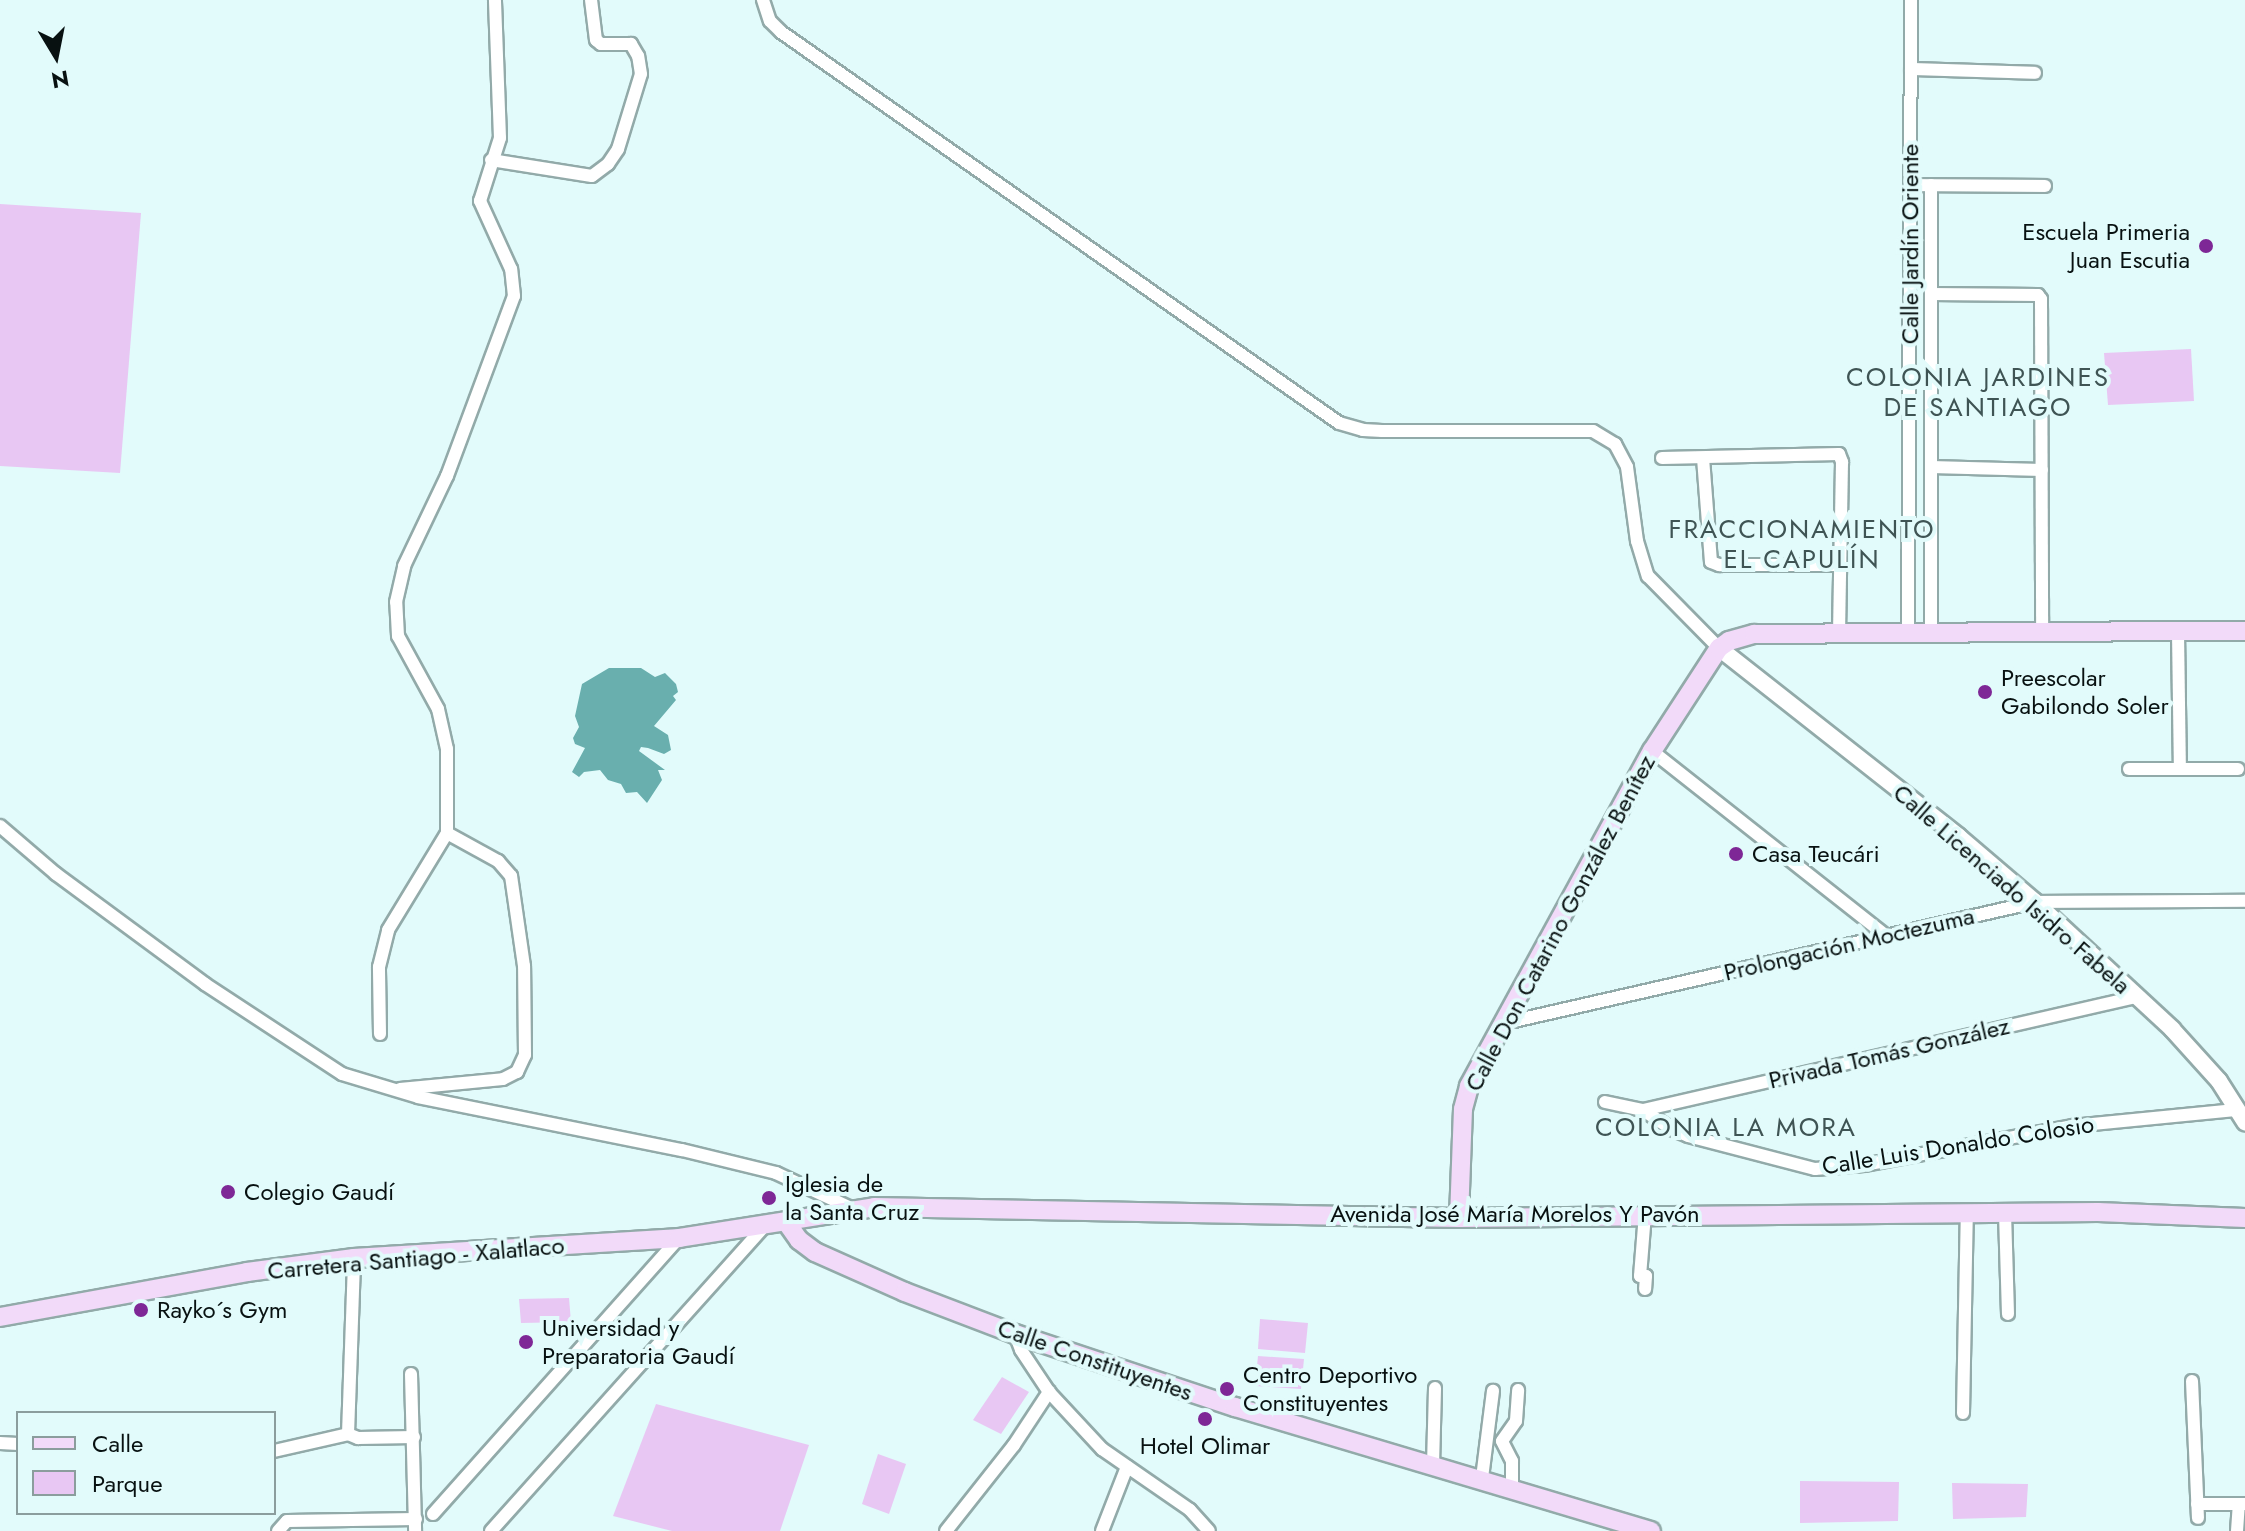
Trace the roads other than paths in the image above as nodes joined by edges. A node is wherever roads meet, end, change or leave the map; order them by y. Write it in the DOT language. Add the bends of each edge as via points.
graph roads {
  1 [pos="495,0"];
  2 [pos="591,0"];
  3 [pos="763,0"];
  4 [pos="1911,0"];
  5 [pos="1911,69"];
  6 [pos="2035,73"];
  7 [pos="491,160"];
  8 [pos="1910,185"];
  9 [pos="1931,185"];
  10 [pos="2045,186"];
  11 [pos="1931,294"];
  12 [pos="1662,458"];
  13 [pos="1703,458"];
  14 [pos="1931,467"];
  15 [pos="2042,470"];
  16 [pos="1908,529"];
  17 [pos="1931,530"];
  18 [pos="1839,565"];
  19 [pos="2042,630"];
  20 [pos="1908,631"];
  21 [pos="1931,631"];
  22 [pos="2245,631"];
  23 [pos="1839,632"];
  24 [pos="2178,632"];
  25 [pos="1719,648"];
  26 [pos="1652,751"];
  27 [pos="2180,768"];
  28 [pos="2129,769"];
  29 [pos="2238,769"];
  30 [pos="0,826"];
  31 [pos="447,833"];
  32 [pos="2245,901"];
  33 [pos="2035,902"];
  34 [pos="1885,935"];
  35 [pos="2136,997"];
  36 [pos="1505,1023"];
  37 [pos="380,1034"];
  38 [pos="387,1089"];
  39 [pos="1605,1102"];
  40 [pos="1643,1110"];
  41 [pos="2241,1116"];
  42 [pos="851,1208"];
  43 [pos="1967,1213"];
  44 [pos="2005,1213"];
  45 [pos="1645,1214"];
  46 [pos="1459,1218"];
  47 [pos="2245,1218"];
  48 [pos="787,1223"];
  49 [pos="765,1226"];
  50 [pos="679,1238"];
  51 [pos="354,1258"];
  52 [pos="1645,1289"];
  53 [pos="2008,1314"];
  54 [pos="0,1317"];
  55 [pos="1015,1334"];
  56 [pos="411,1374"];
  57 [pos="2192,1381"];
  58 [pos="1435,1388"];
  59 [pos="1518,1390"];
  60 [pos="1493,1391"];
  61 [pos="1049,1392"];
  62 [pos="1963,1413"];
  63 [pos="348,1434"];
  64 [pos="414,1437"];
  65 [pos="276,1451"];
  66 [pos="1433,1465"];
  67 [pos="1127,1467"];
  68 [pos="1482,1478"];
  69 [pos="1512,1488"];
  70 [pos="2197,1504"];
  71 [pos="2242,1504"];
  72 [pos="433,1514"];
  73 [pos="2198,1518"];
  74 [pos="416,1525"];
  75 [pos="278,1531"];
  76 [pos="491,1531"];
  77 [pos="946,1531"];
  78 [pos="1102,1531"];
  79 [pos="1209,1531"];
  80 [pos="1651,1531"];
  81 [pos="2237,1531"];
  1 -- 7 [label="street" via="500,138"];
  2 -- 7 [label="street" via="596,40 631,44 638,56 641,74 618,149 592,176"];
  3 -- 25 [label="street" via="770,21 781,32 1339,423 1372,431 1593,431 1615,444 1627,467 1637,541 1648,576"];
  4 -- 5 [label="street, Calle Jardín Oriente"];
  5 -- 6 [label="street"];
  5 -- 8 [label="street, Calle Jardín Oriente"];
  7 -- 31 [label="street" via="480,201 511,269 514,296 447,476 404,566 396,602 398,636 438,709 447,749"];
  8 -- 9 [label="street"];
  8 -- 16 [label="street, Calle Jardín Oriente"];
  9 -- 10 [label="street"];
  9 -- 11 [label="street"];
  11 -- 14 [label="street"];
  11 -- 15 [label="street" via="2041,299"];
  12 -- 13 [label="street"];
  13 -- 18 [label="street" via="1711,562"];
  13 -- 18 [label="street" via="1839,454"];
  14 -- 15 [label="street"];
  14 -- 17 [label="street"];
  15 -- 19 [label="street"];
  16 -- 17 [label="street"];
  16 -- 20 [label="street, Calle Jardín Oriente"];
  17 -- 21 [label="street"];
  18 -- 23 [label="street"];
  19 -- 21 [label="main road"];
  19 -- 24 [label="main road"];
  20 -- 21 [label="main road"];
  20 -- 23 [label="main road"];
  22 -- 24 [label="main road"];
  23 -- 25 [label="main road" via="1754,634"];
  24 -- 27 [label="street"];
  25 -- 26 [label="main road, Calle Don Catarino González Benítez"];
  25 -- 33 [label="street, Calle Licenciado Isidro Fabela"];
  26 -- 34 [label="street"];
  26 -- 36 [label="main road, Calle Don Catarino González Benítez"];
  27 -- 28 [label="street"];
  27 -- 29 [label="street"];
  30 -- 38 [label="street" via="205,984 342,1074"];
  31 -- 37 [label="street" via="388,930 379,967"];
  31 -- 38 [label="street" via="498,861 511,876 524,966 525,1055 517,1072 503,1079"];
  32 -- 33 [label="street, Prolongación Moctezuma"];
  33 -- 34 [label="street, Prolongación Moctezuma"];
  33 -- 35 [label="street, Calle Licenciado Isidro Fabela"];
  34 -- 36 [label="street, Prolongación Moctezuma"];
  35 -- 40 [label="street, Privada Tomás González"];
  35 -- 41 [label="street, Calle Licenciado Isidro Fabela" via="2197,1056"];
  36 -- 46 [label="main road, Calle Don Catarino González Benítez" via="1477,1068 1463,1109"];
  38 -- 42 [label="street" via="776,1173"];
  39 -- 40 [label="street"];
  40 -- 41 [label="street, Calle Luis Donaldo Colosio" via="1688,1136 1815,1169 1841,1169 2073,1126"];
  42 -- 46 [label="main road, Avenida José María Morelos Y Pavón"];
  42 -- 48 [label="main road, Avenida José María Morelos Y Pavón"];
  43 -- 44 [label="main road, Avenida José María Morelos Y Pavón"];
  43 -- 45 [label="main road, Avenida José María Morelos Y Pavón"];
  43 -- 62 [label="street"];
  44 -- 47 [label="main road, Avenida José María Morelos Y Pavón"];
  44 -- 53 [label="street"];
  45 -- 46 [label="main road, Avenida José María Morelos Y Pavón"];
  45 -- 52 [label="street" via="1640,1276 1646,1276"];
  48 -- 49 [label="main road, Carretera Santiago - Xalatlaco"];
  48 -- 55 [label="main road, Calle Constituyentes" via="815,1252"];
  49 -- 50 [label="main road, Carretera Santiago - Xalatlaco"];
  49 -- 76 [label="street"];
  50 -- 51 [label="main road, Carretera Santiago - Xalatlaco"];
  50 -- 72 [label="street"];
  51 -- 54 [label="main road, Carretera Santiago - Xalatlaco"];
  51 -- 63 [label="street"];
  55 -- 61 [label="street"];
  55 -- 66 [label="main road, Calle Constituyentes"];
  56 -- 64 [label="street"];
  57 -- 70 [label="street"];
  58 -- 66 [label="street"];
  59 -- 69 [label="street" via="1516,1421 1502,1441 1512,1461"];
  60 -- 68 [label="street"];
  61 -- 67 [label="street" via="1102,1449"];
  61 -- 77 [label="street"];
  63 -- 64 [label="street"];
  63 -- 65 [label="street"];
  64 -- 74 [label="street"];
  66 -- 68 [label="main road, Calle Constituyentes"];
  67 -- 78 [label="street"];
  67 -- 79 [label="street" via="1190,1510"];
  68 -- 69 [label="main road, Calle Constituyentes"];
  69 -- 80 [label="main road, Calle Constituyentes"];
  70 -- 71 [label="street"];
  70 -- 73 [label="street"];
  71 -- 81 [label="street"];
  74 -- 75 [label="street" via="287,1521"];
}
